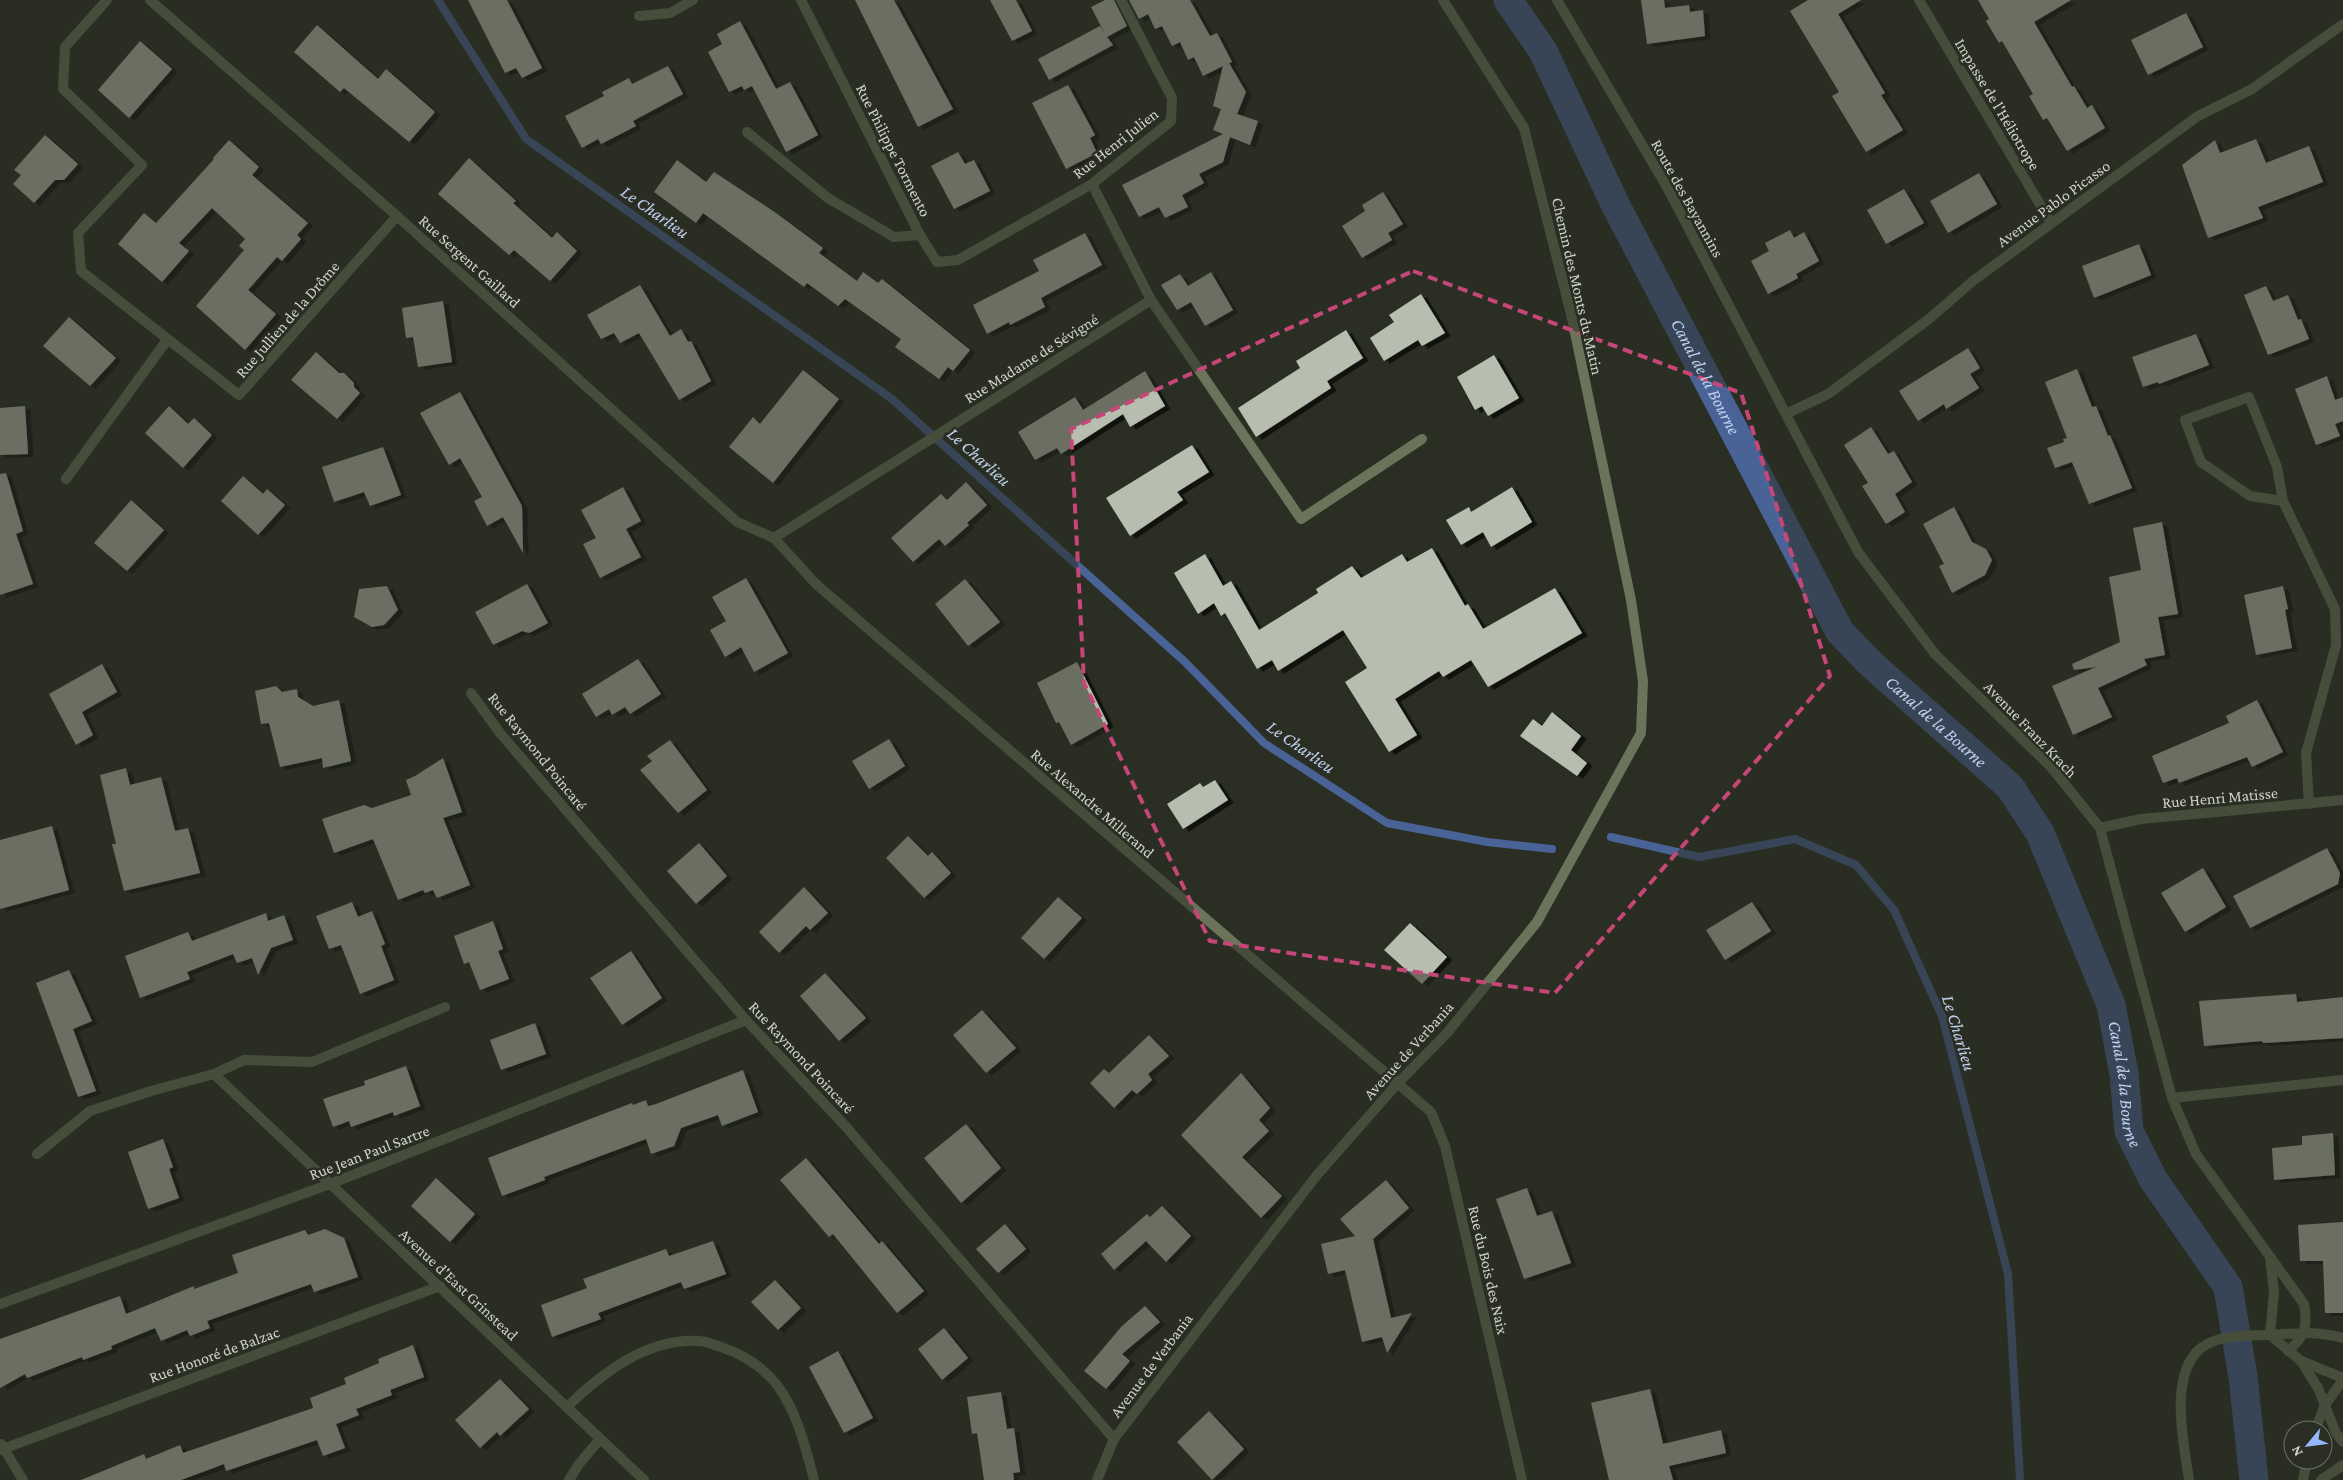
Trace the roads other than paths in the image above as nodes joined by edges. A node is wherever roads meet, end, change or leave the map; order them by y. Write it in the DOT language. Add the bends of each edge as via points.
graph roads {
  1 [pos="107,0"];
  2 [pos="150,0"];
  3 [pos="693,0"];
  4 [pos="801,0"];
  5 [pos="1120,0"];
  6 [pos="1443,0"];
  7 [pos="1557,0"];
  8 [pos="1919,0"];
  9 [pos="639,16"];
  10 [pos="2343,24"];
  11 [pos="747,132"];
  12 [pos="1092,184"];
  13 [pos="397,216"];
  14 [pos="2051,223"];
  15 [pos="920,235"];
  16 [pos="1151,300"];
  17 [pos="167,340"];
  18 [pos="1786,414"];
  19 [pos="1422,439"];
  20 [pos="66,479"];
  21 [pos="2283,501"];
  22 [pos="774,538"];
  23 [pos="1631,600"];
  24 [pos="470,693"];
  25 [pos="2343,800"];
  26 [pos="2309,804"];
  27 [pos="2100,828"];
  28 [pos="445,1007"];
  29 [pos="746,1020"];
  30 [pos="214,1074"];
  31 [pos="2343,1080"];
  32 [pos="1397,1084"];
  33 [pos="2172,1098"];
  34 [pos="37,1154"];
  35 [pos="330,1184"];
  36 [pos="2270,1256"];
  37 [pos="440,1286"];
  38 [pos="0,1304"];
  39 [pos="2305,1332"];
  40 [pos="2270,1335"];
  41 [pos="2343,1338"];
  42 [pos="2288,1351"];
  43 [pos="2301,1361"];
  44 [pos="2343,1379"];
  45 [pos="2326,1405"];
  46 [pos="567,1407"];
  47 [pos="2319,1420"];
  48 [pos="1114,1438"];
  49 [pos="600,1439"];
  50 [pos="2343,1442"];
  51 [pos="1,1447"];
  52 [pos="2343,1465"];
  53 [pos="23,1480"];
  54 [pos="569,1480"];
  55 [pos="644,1480"];
  56 [pos="814,1480"];
  57 [pos="1096,1480"];
  58 [pos="1522,1480"];
  59 [pos="2189,1480"];
  60 [pos="2321,1480"];
  1 -- 17 [label="street, Rue Jullien de la Drôme" via="65,47 63,89 142,165 78,233 81,271"];
  2 -- 13 [label="street, Rue Sergent Gaillard"];
  3 -- 9 [label="street" via="670,13"];
  4 -- 15 [label="street, Rue Philippe Tormento"];
  5 -- 12 [label="street, Rue Henri Julien" via="1172,98 1170,121"];
  6 -- 23 [label="street, Chemin des Monts du Matin" via="1524,128 1571,314"];
  7 -- 18 [label="street, Route des Bayannins" via="1668,189"];
  8 -- 14 [label="street, Impasse de l'Héliotrope"];
  10 -- 14 [label="street, Avenue Pablo Picasso" via="2252,89 2198,116"];
  11 -- 15 [label="street, Rue Philippe Tormento" via="836,203 894,236"];
  12 -- 15 [label="street, Rue Henri Julien" via="958,260 937,262"];
  12 -- 16 [label="street"];
  13 -- 17 [label="street, Rue Jullien de la Drôme" via="239,395"];
  13 -- 22 [label="street, Rue Sergent Gaillard" via="737,522"];
  14 -- 18 [label="street, Avenue Pablo Picasso" via="1828,394"];
  16 -- 19 [label="street" via="1301,519"];
  16 -- 22 [label="street, Rue Madame de Sévigné"];
  17 -- 20 [label="street"];
  18 -- 27 [label="street, Avenue Franz Krach" via="1858,552 1870,568 1936,654 2051,767"];
  21 -- 21 [label="street" via="2276,466 2248,397 2185,420 2201,462 2250,496"];
  21 -- 26 [label="street" via="2335,609 2336,645 2306,753"];
  22 -- 32 [label="street, Rue Alexandre Millerand" via="816,584"];
  23 -- 32 [label="street, Avenue de Verbania" via="1643,681 1641,733 1537,922 1447,1033"];
  24 -- 29 [label="street, Rue Raymond Poincaré" via="500,733"];
  25 -- 26 [label="street, Rue Henri Matisse"];
  26 -- 27 [label="street, Rue Henri Matisse" via="2141,819"];
  27 -- 33 [label="street, Avenue Franz Krach"];
  28 -- 30 [label="street" via="312,1062 244,1060"];
  29 -- 35 [label="street, Rue Jean Paul Sartre"];
  29 -- 48 [label="street, Rue Raymond Poincaré" via="847,1128"];
  30 -- 34 [label="street" via="90,1111"];
  30 -- 35 [label="street, Avenue d'East Grinstead"];
  31 -- 33 [label="street"];
  32 -- 48 [label="street, Avenue de Verbania" via="1317,1175"];
  32 -- 58 [label="street, Rue du Bois des Naix" via="1431,1112 1444,1146"];
  33 -- 36 [label="street, Avenue Franz Krach" via="2196,1154"];
  35 -- 37 [label="street, Avenue d'East Grinstead"];
  35 -- 38 [label="street, Rue Jean Paul Sartre"];
  36 -- 39 [label="street, Avenue Franz Krach" via="2304,1304"];
  36 -- 40 [label="street, Avenue Franz Krach" via="2274,1292"];
  37 -- 46 [label="street, Avenue d'East Grinstead"];
  37 -- 51 [label="street, Rue Honoré de Balzac"];
  39 -- 40 [label="street"];
  39 -- 41 [label="street"];
  39 -- 42 [label="street"];
  40 -- 42 [label="street"];
  40 -- 59 [label="street" via="2223,1339 2201,1348 2193,1358 2182,1380 2183,1437"];
  42 -- 43 [label="street"];
  43 -- 44 [label="street"];
  43 -- 45 [label="street"];
  44 -- 45 [label="street"];
  45 -- 47 [label="street"];
  45 -- 50 [label="street" via="2336,1433"];
  46 -- 49 [label="street, Avenue d'East Grinstead"];
  46 -- 56 [label="street" via="588,1386 639,1352 668,1343 700,1341 732,1350 752,1361 777,1384 791,1409"];
  48 -- 57 [label="street, Avenue de Verbania"];
  49 -- 54 [label="street"];
  49 -- 55 [label="street, Avenue d'East Grinstead"];
  51 -- 53 [label="street"];
  52 -- 60 [label="street"];
}
